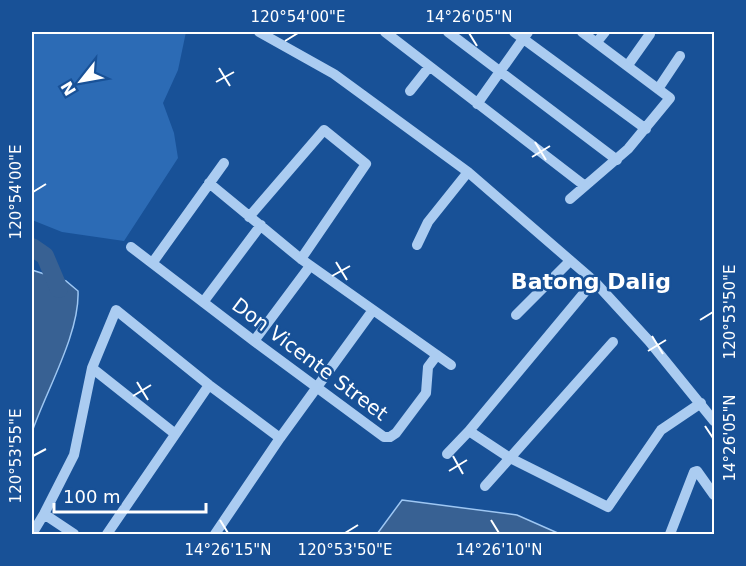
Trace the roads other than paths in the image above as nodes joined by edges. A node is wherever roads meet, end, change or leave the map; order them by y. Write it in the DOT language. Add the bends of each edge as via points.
graph roads {
  1 [pos="259,32"];
  2 [pos="385,32"];
  3 [pos="447,32"];
  4 [pos="582,32"];
  5 [pos="604,32"];
  6 [pos="522,34"];
  7 [pos="650,34"];
  8 [pos="597,42"];
  9 [pos="680,56"];
  10 [pos="628,65"];
  11 [pos="429,67"];
  12 [pos="500,71"];
  13 [pos="658,89"];
  14 [pos="410,91"];
  15 [pos="477,104"];
  16 [pos="646,129"];
  17 [pos="616,160"];
  18 [pos="224,163"];
  19 [pos="468,172"];
  20 [pos="209,183"];
  21 [pos="585,186"];
  22 [pos="570,199"];
  23 [pos="249,218"];
  24 [pos="261,225"];
  25 [pos="417,245"];
  26 [pos="131,247"];
  27 [pos="570,261"];
  28 [pos="153,262"];
  29 [pos="305,262"];
  30 [pos="594,282"];
  31 [pos="204,301"];
  32 [pos="373,310"];
  33 [pos="516,315"];
  34 [pos="254,341"];
  35 [pos="613,342"];
  36 [pos="437,355"];
  37 [pos="451,365"];
  38 [pos="92,368"];
  39 [pos="209,385"];
  40 [pos="318,388"];
  41 [pos="701,403"];
  42 [pos="714,421"];
  43 [pos="469,431"];
  44 [pos="174,433"];
  45 [pos="280,438"];
  46 [pos="447,454"];
  47 [pos="510,458"];
  48 [pos="485,486"];
  49 [pos="714,495"];
  50 [pos="44,514"];
  51 [pos="32,534"];
  52 [pos="74,534"];
  53 [pos="107,534"];
  54 [pos="215,534"];
  55 [pos="670,534"];
  1 -- 19 [label="street" via="334,74"];
  2 -- 11 [label="street"];
  3 -- 12 [label="street"];
  4 -- 8 [label="street"];
  5 -- 8 [label="street"];
  6 -- 12 [label="street"];
  6 -- 16 [label="street"];
  7 -- 10 [label="street"];
  8 -- 10 [label="street"];
  9 -- 13 [label="street"];
  10 -- 13 [label="street"];
  11 -- 14 [label="street"];
  11 -- 15 [label="street"];
  12 -- 15 [label="street"];
  12 -- 17 [label="street"];
  13 -- 16 [label="street" via="670,98"];
  15 -- 21 [label="street"];
  16 -- 17 [label="street"];
  17 -- 21 [label="street"];
  18 -- 20 [label="street"];
  19 -- 25 [label="street" via="428,222"];
  19 -- 27 [label="street"];
  20 -- 23 [label="street"];
  20 -- 28 [label="street"];
  21 -- 22 [label="street"];
  23 -- 24 [label="street"];
  23 -- 29 [label="street" via="324,130 366,164"];
  24 -- 29 [label="street"];
  24 -- 31 [label="street"];
  26 -- 28 [label="street, Don Vicente Street"];
  27 -- 30 [label="street"];
  27 -- 33 [label="street"];
  28 -- 31 [label="street, Don Vicente Street"];
  29 -- 32 [label="street"];
  29 -- 34 [label="street"];
  30 -- 41 [label="street"];
  30 -- 43 [label="street"];
  31 -- 34 [label="street, Don Vicente Street"];
  32 -- 36 [label="street"];
  32 -- 40 [label="street"];
  34 -- 40 [label="street, Don Vicente Street"];
  35 -- 47 [label="street"];
  36 -- 37 [label="street"];
  36 -- 40 [label="street, Don Vicente Street" via="428,367 426,393 390,437"];
  38 -- 39 [label="street" via="116,310"];
  38 -- 44 [label="street"];
  38 -- 50 [label="street" via="74,455"];
  39 -- 44 [label="street"];
  39 -- 45 [label="street"];
  40 -- 45 [label="street"];
  41 -- 42 [label="street"];
  41 -- 47 [label="street" via="661,430 608,507"];
  43 -- 46 [label="street"];
  43 -- 47 [label="street"];
  44 -- 53 [label="street"];
  45 -- 54 [label="street"];
  47 -- 48 [label="street"];
  49 -- 55 [label="street" via="694,472"];
  50 -- 51 [label="street"];
  50 -- 52 [label="street"];
}
